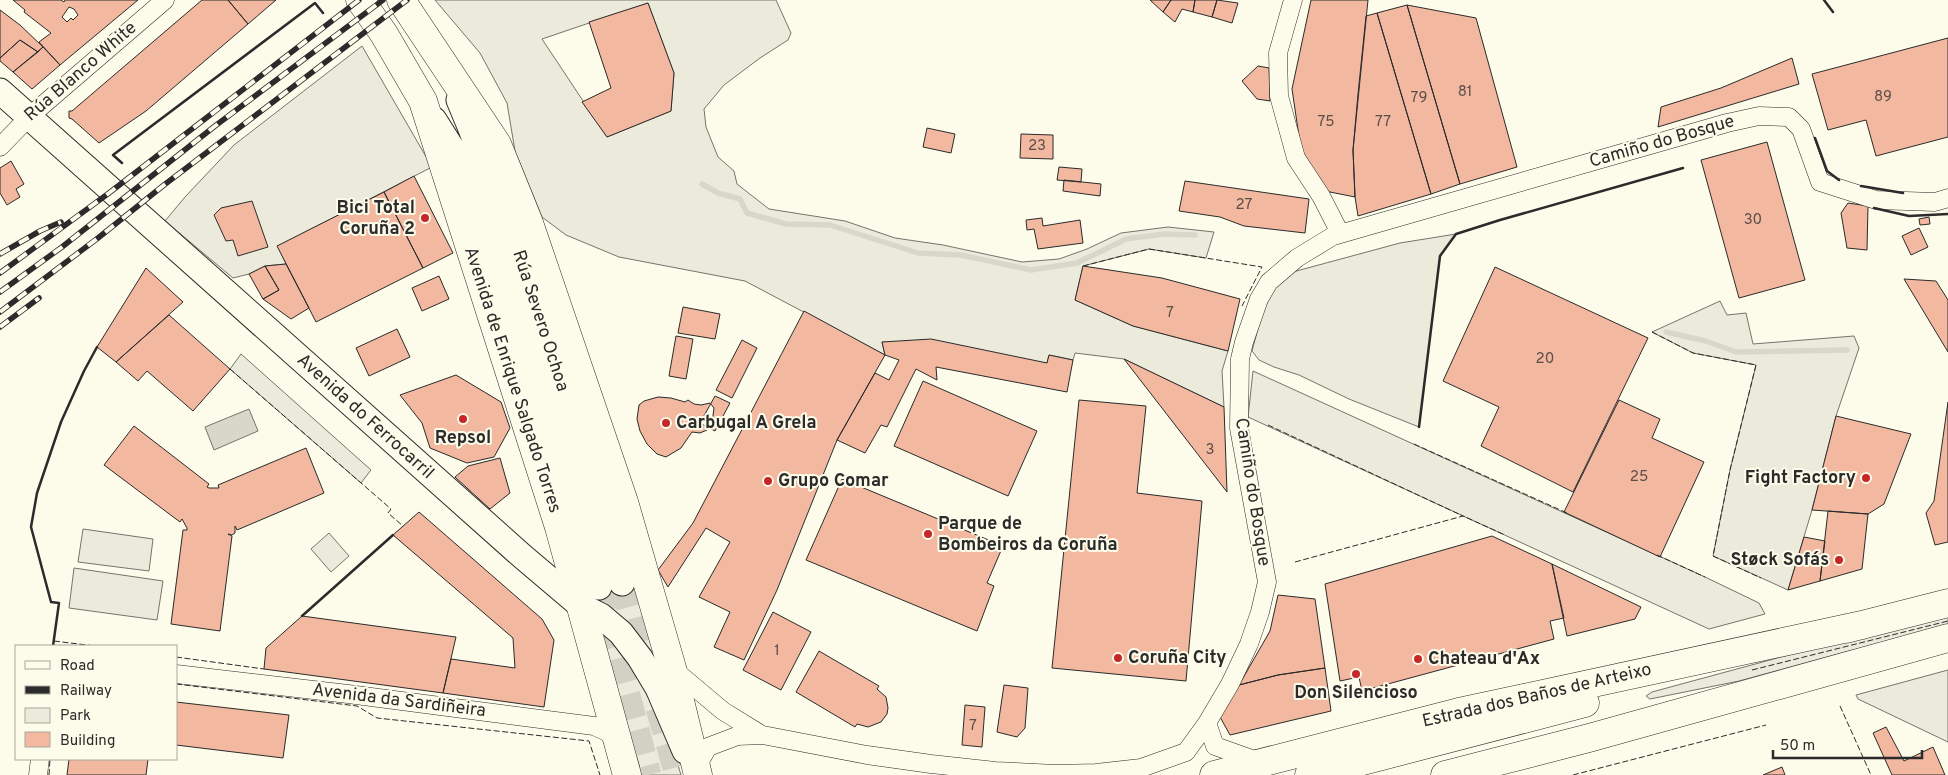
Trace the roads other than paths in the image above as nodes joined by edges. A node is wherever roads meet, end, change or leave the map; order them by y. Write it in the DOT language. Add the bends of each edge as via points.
graph roads {
  1 [pos="164,0"];
  2 [pos="360,0"];
  3 [pos="401,0"];
  4 [pos="1293,0"];
  5 [pos="443,65"];
  6 [pos="0,91"];
  7 [pos="30,116"];
  8 [pos="0,147"];
  9 [pos="1948,198"];
  10 [pos="1340,233"];
  11 [pos="600,592"];
  12 [pos="1948,603"];
  13 [pos="1862,625"];
  14 [pos="1948,638"];
  15 [pos="672,668"];
  16 [pos="178,674"];
  17 [pos="1790,681"];
  18 [pos="1207,722"];
  19 [pos="763,735"];
  20 [pos="617,741"];
  21 [pos="40,760"];
  22 [pos="1261,763"];
  23 [pos="698,773"];
  24 [pos="998,773"];
  25 [pos="1053,774"];
  26 [pos="38,775"];
  27 [pos="621,775"];
  28 [pos="626,775"];
  29 [pos="1214,775"];
  30 [pos="1309,775"];
  31 [pos="1356,775"];
  32 [pos="1446,775"];
  1 -- 7 [label="street, Rúa Blanco White"];
  2 -- 11 [label="main road, Avenida de Enrique Salgado Torres" via="384,34 422,101 547,486"];
  3 -- 5 [label="main road"];
  4 -- 10 [label="street" via="1278,53 1279,96 1296,158"];
  5 -- 11 [label="street, Rúa Severo Ochoa" via="509,228 568,407"];
  5 -- 15 [label="main road" via="497,144 529,223 624,502"];
  6 -- 7 [label="street, Avenida do Ferrocarril"];
  7 -- 8 [label="street, Rúa Blanco White"];
  7 -- 11 [label="street, Avenida do Ferrocarril" via="344,398"];
  9 -- 10 [label="street, Camiño do Bosque" via="1935,202 1876,200 1820,182 1801,129 1789,117 1759,116"];
  10 -- 18 [label="street, Camiño do Bosque" via="1297,258 1269,282 1259,299 1244,342 1240,359 1240,428 1267,582 1248,644 1230,684"];
  11 -- 20 [label="main road, Avenida de Enrique Salgado Torres"];
  11 -- 23 [label="street, Avenida do Ferrocarril" via="601,616 640,658 658,688 679,741"];
  12 -- 13 [label="main road, Estrada dos Baños de Arteixo"];
  13 -- 22 [label="main road, Estrada dos Baños de Arteixo" via="1459,712"];
  13 -- 30 [label="main road, Estrada dos Baños de Arteixo" via="1670,680"];
  14 -- 17 [label="main road, Estrada dos Baños de Arteixo"];
  15 -- 19 [label="street" via="723,711"];
  15 -- 23 [label="main road"];
  16 -- 20 [label="street, Avenida da Sardiñeira" via="594,726"];
  17 -- 31 [label="main road, Estrada dos Baños de Arteixo" via="1577,719"];
  17 -- 32 [label="main road, Estrada dos Baños de Arteixo"];
  18 -- 22 [label="street" via="1215,746"];
  18 -- 25 [label="street, Camiño do Bosque" via="1186,752 1141,768"];
  19 -- 23 [label="street" via="737,736 708,748"];
  19 -- 24 [label="street" via="867,755"];
  20 -- 27 [label="main road"];
  20 -- 28 [label="main road, Avenida de Enrique Salgado Torres"];
  21 -- 26 [label="street"];
  22 -- 29 [label="main road, Estrada dos Baños de Arteixo"];
  24 -- 25 [label="street"];
}
